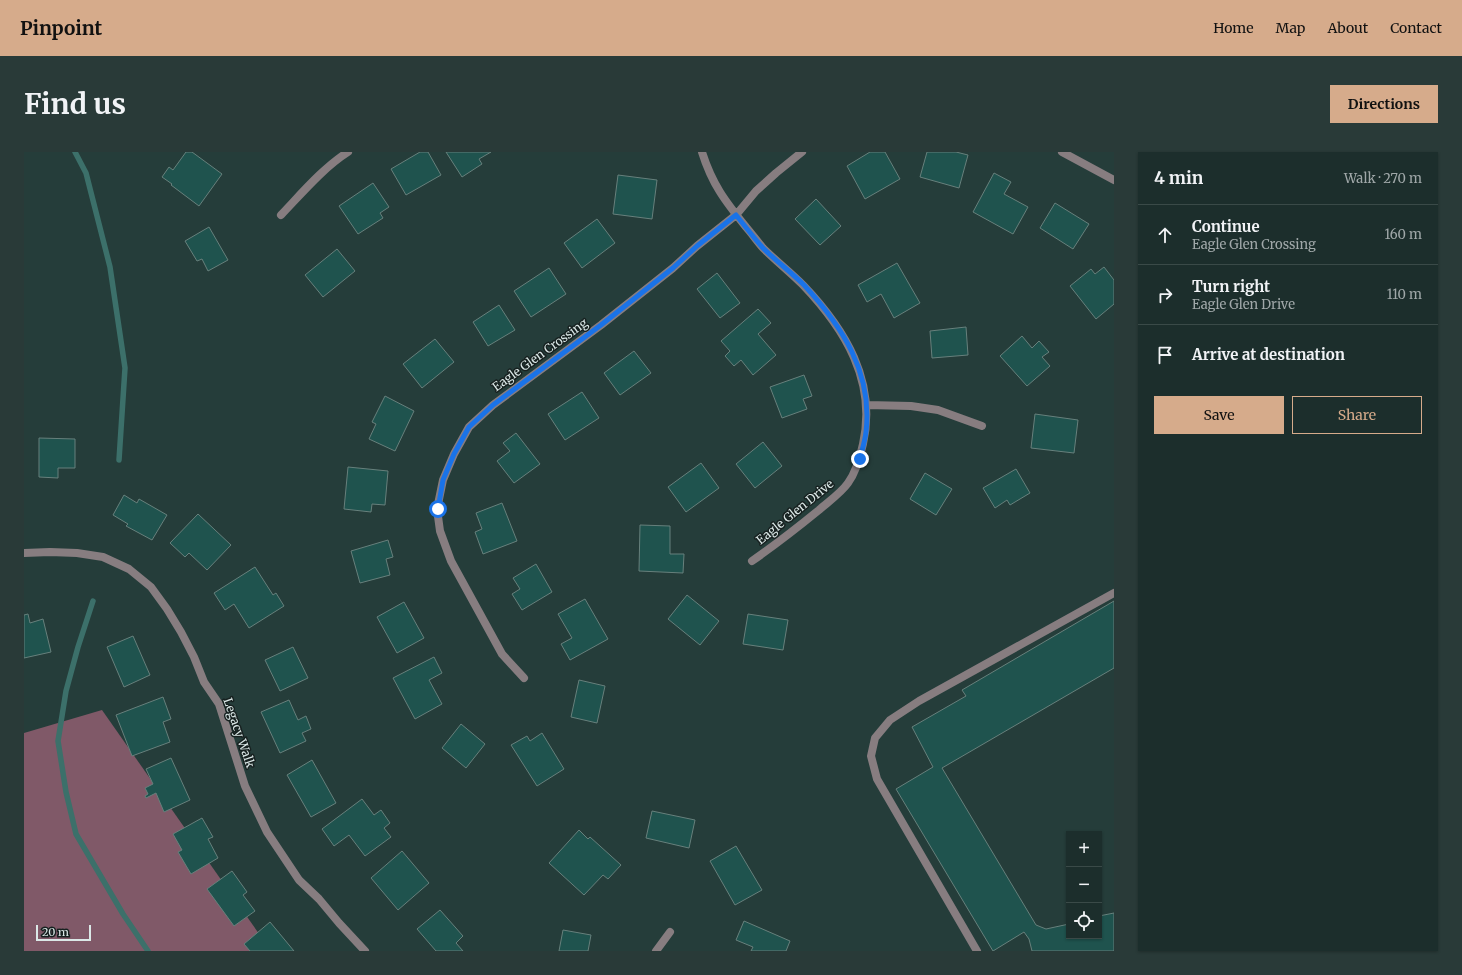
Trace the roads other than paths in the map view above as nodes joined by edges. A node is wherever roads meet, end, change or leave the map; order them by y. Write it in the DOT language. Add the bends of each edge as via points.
graph roads {
  1 [pos="348,152"];
  2 [pos="702,152"];
  3 [pos="802,152"];
  4 [pos="1062,152"];
  5 [pos="1114,180"];
  6 [pos="281,215"];
  7 [pos="736,215"];
  8 [pos="867,405"];
  9 [pos="982,426"];
  10 [pos="24,553"];
  11 [pos="752,562"];
  12 [pos="1114,593"];
  13 [pos="524,678"];
  14 [pos="670,932"];
  15 [pos="365,951"];
  16 [pos="656,951"];
  17 [pos="978,951"];
  1 -- 6 [label="street" via="314,181"];
  2 -- 7 [label="street, Eagle Glen Drive" via="719,192"];
  3 -- 7 [label="street, Eagle Glen Crossing" via="756,191"];
  4 -- 5 [label="street"];
  7 -- 8 [label="street, Eagle Glen Drive" via="763,248 804,286 839,328 853,352 862,378"];
  7 -- 13 [label="street, Eagle Glen Crossing" via="601,325 493,405 469,427 454,454 443,480 438,509 440,531 451,561 502,654"];
  8 -- 9 [label="street" via="911,406 938,410"];
  8 -- 11 [label="street, Eagle Glen Drive" via="866,432 860,459 847,484 828,503"];
  10 -- 15 [label="street, Legacy Walk" via="77,553 103,557 129,569 151,587 181,632 204,682 219,704 245,786 267,832 300,880"];
  12 -- 17 [label="street" via="919,702 890,720 875,738 871,756 877,779"];
  14 -- 16 [label="street"];
}
